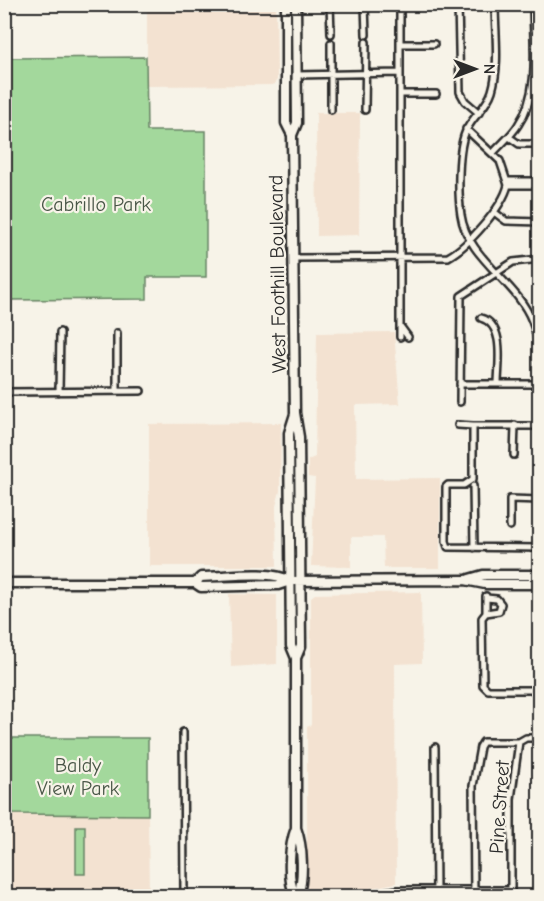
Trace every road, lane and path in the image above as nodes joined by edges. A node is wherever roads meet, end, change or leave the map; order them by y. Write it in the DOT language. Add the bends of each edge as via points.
graph roads {
  1 [pos="286,4"];
  2 [pos="292,4"];
  3 [pos="297,4"];
  4 [pos="330,4"];
  5 [pos="365,4"];
  6 [pos="400,4"];
  7 [pos="458,4"];
  8 [pos="495,4"];
  9 [pos="533,4"];
  10 [pos="297,34"];
  11 [pos="331,34"];
  12 [pos="366,35"];
  13 [pos="366,42"];
  14 [pos="331,43"];
  15 [pos="400,44"];
  16 [pos="434,44"];
  17 [pos="537,72"];
  18 [pos="400,73"];
  19 [pos="331,74"];
  20 [pos="366,74"];
  21 [pos="297,75"];
  22 [pos="286,88"];
  23 [pos="400,94"];
  24 [pos="436,94"];
  25 [pos="331,110"];
  26 [pos="365,110"];
  27 [pos="478,113"];
  28 [pos="297,119"];
  29 [pos="466,129"];
  30 [pos="292,135"];
  31 [pos="509,136"];
  32 [pos="540,144"];
  33 [pos="493,153"];
  34 [pos="508,183"];
  35 [pos="540,183"];
  36 [pos="494,212"];
  37 [pos="540,222"];
  38 [pos="471,241"];
  39 [pos="295,258"];
  40 [pos="399,258"];
  41 [pos="540,259"];
  42 [pos="496,272"];
  43 [pos="481,318"];
  44 [pos="399,325"];
  45 [pos="60,332"];
  46 [pos="117,333"];
  47 [pos="400,337"];
  48 [pos="408,337"];
  49 [pos="539,352"];
  50 [pos="460,384"];
  51 [pos="498,384"];
  52 [pos="117,391"];
  53 [pos="141,391"];
  54 [pos="4,392"];
  55 [pos="59,392"];
  56 [pos="460,402"];
  57 [pos="295,413"];
  58 [pos="458,425"];
  59 [pos="473,426"];
  60 [pos="515,426"];
  61 [pos="538,426"];
  62 [pos="514,455"];
  63 [pos="473,486"];
  64 [pos="540,500"];
  65 [pos="510,526"];
  66 [pos="474,548"];
  67 [pos="540,548"];
  68 [pos="540,575"];
  69 [pos="465,580"];
  70 [pos="290,581"];
  71 [pos="301,581"];
  72 [pos="4,583"];
  73 [pos="540,584"];
  74 [pos="486,613"];
  75 [pos="296,658"];
  76 [pos="540,690"];
  77 [pos="183,732"];
  78 [pos="540,738"];
  79 [pos="519,742"];
  80 [pos="435,747"];
  81 [pos="474,893"];
  82 [pos="511,893"];
  83 [pos="436,894"];
  84 [pos="184,897"];
  85 [pos="296,897"];
  86 [pos="306,897"];
  87 [pos="321,897"];
  88 [pos="358,897"];
  1 -- 22 [label="main road, West Foothill Boulevard"];
  2 -- 10 [label="main road" via="292,24"];
  3 -- 10 [label="main road, West Foothill Boulevard"];
  4 -- 11 [label="street"];
  5 -- 12 [label="street"];
  6 -- 15 [label="street"];
  7 -- 27 [label="street" via="460,92"];
  8 -- 27 [label="street" via="494,84"];
  9 -- 17 [label="street"];
  10 -- 21 [label="main road, West Foothill Boulevard"];
  13 -- 20 [label="street"];
  14 -- 19 [label="street"];
  15 -- 16 [label="street"];
  15 -- 18 [label="street"];
  17 -- 31 [label="street" via="526,110"];
  18 -- 20 [label="street"];
  18 -- 23 [label="street"];
  19 -- 20 [label="street"];
  19 -- 21 [label="street"];
  19 -- 25 [label="street"];
  20 -- 26 [label="street"];
  21 -- 28 [label="main road, West Foothill Boulevard"];
  22 -- 28 [label="main road" via="293,94 293,113"];
  22 -- 30 [label="main road, West Foothill Boulevard" via="286,123"];
  23 -- 24 [label="street"];
  23 -- 40 [label="street"];
  27 -- 29 [label="street"];
  28 -- 30 [label="main road, West Foothill Boulevard"];
  29 -- 33 [label="street"];
  29 -- 38 [label="street" via="460,154 461,216"];
  30 -- 39 [label="main road, West Foothill Boulevard"];
  31 -- 32 [label="street" via="519,144"];
  31 -- 33 [label="street"];
  33 -- 34 [label="street"];
  34 -- 35 [label="street"];
  34 -- 36 [label="street"];
  36 -- 37 [label="street" via="506,221"];
  36 -- 38 [label="street" via="475,231"];
  38 -- 40 [label="street" via="448,257"];
  38 -- 42 [label="street"];
  39 -- 40 [label="street"];
  39 -- 57 [label="main road, West Foothill Boulevard"];
  40 -- 44 [label="street"];
  41 -- 42 [label="street" via="519,259"];
  42 -- 49 [label="street" via="527,310"];
  42 -- 50 [label="street" via="460,296"];
  43 -- 51 [label="street" via="491,323 498,338"];
  44 -- 47 [label="street"];
  44 -- 48 [label="street"];
  45 -- 55 [label="street"];
  46 -- 52 [label="street"];
  49 -- 51 [label="street" via="538,384"];
  50 -- 51 [label="street"];
  50 -- 56 [label="street"];
  52 -- 53 [label="street"];
  52 -- 55 [label="street"];
  54 -- 55 [label="street"];
  57 -- 70 [label="main road, West Foothill Boulevard" via="289,433"];
  57 -- 71 [label="main road, West Foothill Boulevard" via="299,437"];
  58 -- 59 [label="street"];
  59 -- 60 [label="street"];
  59 -- 66 [label="street" via="473,479 446,487 446,541 448,547"];
  60 -- 61 [label="street"];
  60 -- 62 [label="street"];
  63 -- 66 [label="street"];
  64 -- 65 [label="street" via="510,500"];
  66 -- 67 [label="street"];
  68 -- 69 [label="main road" via="483,575"];
  69 -- 71 [label="main road"];
  69 -- 73 [label="main road"];
  70 -- 71 [label="main road"];
  70 -- 72 [label="main road" via="278,585 212,587 195,583"];
  70 -- 75 [label="main road, West Foothill Boulevard" via="291,646"];
  71 -- 75 [label="main road, West Foothill Boulevard" via="301,646"];
  74 -- 74 [label="street" via="486,597 497,599 501,604 499,611"];
  74 -- 76 [label="street" via="482,618 485,689"];
  75 -- 85 [label="main road, West Foothill Boulevard" via="296,828 300,839 300,889"];
  77 -- 84 [label="street"];
  78 -- 79 [label="street, Pine Street"];
  79 -- 81 [label="street" via="483,742 480,747 473,786"];
  79 -- 82 [label="street, Pine Street" via="511,798"];
  80 -- 83 [label="street"];
  81 -- 82 [label="street"];
  81 -- 83 [label="street"];
  83 -- 88 [label="street" via="389,891"];
  86 -- 87 [label="street"];
}
